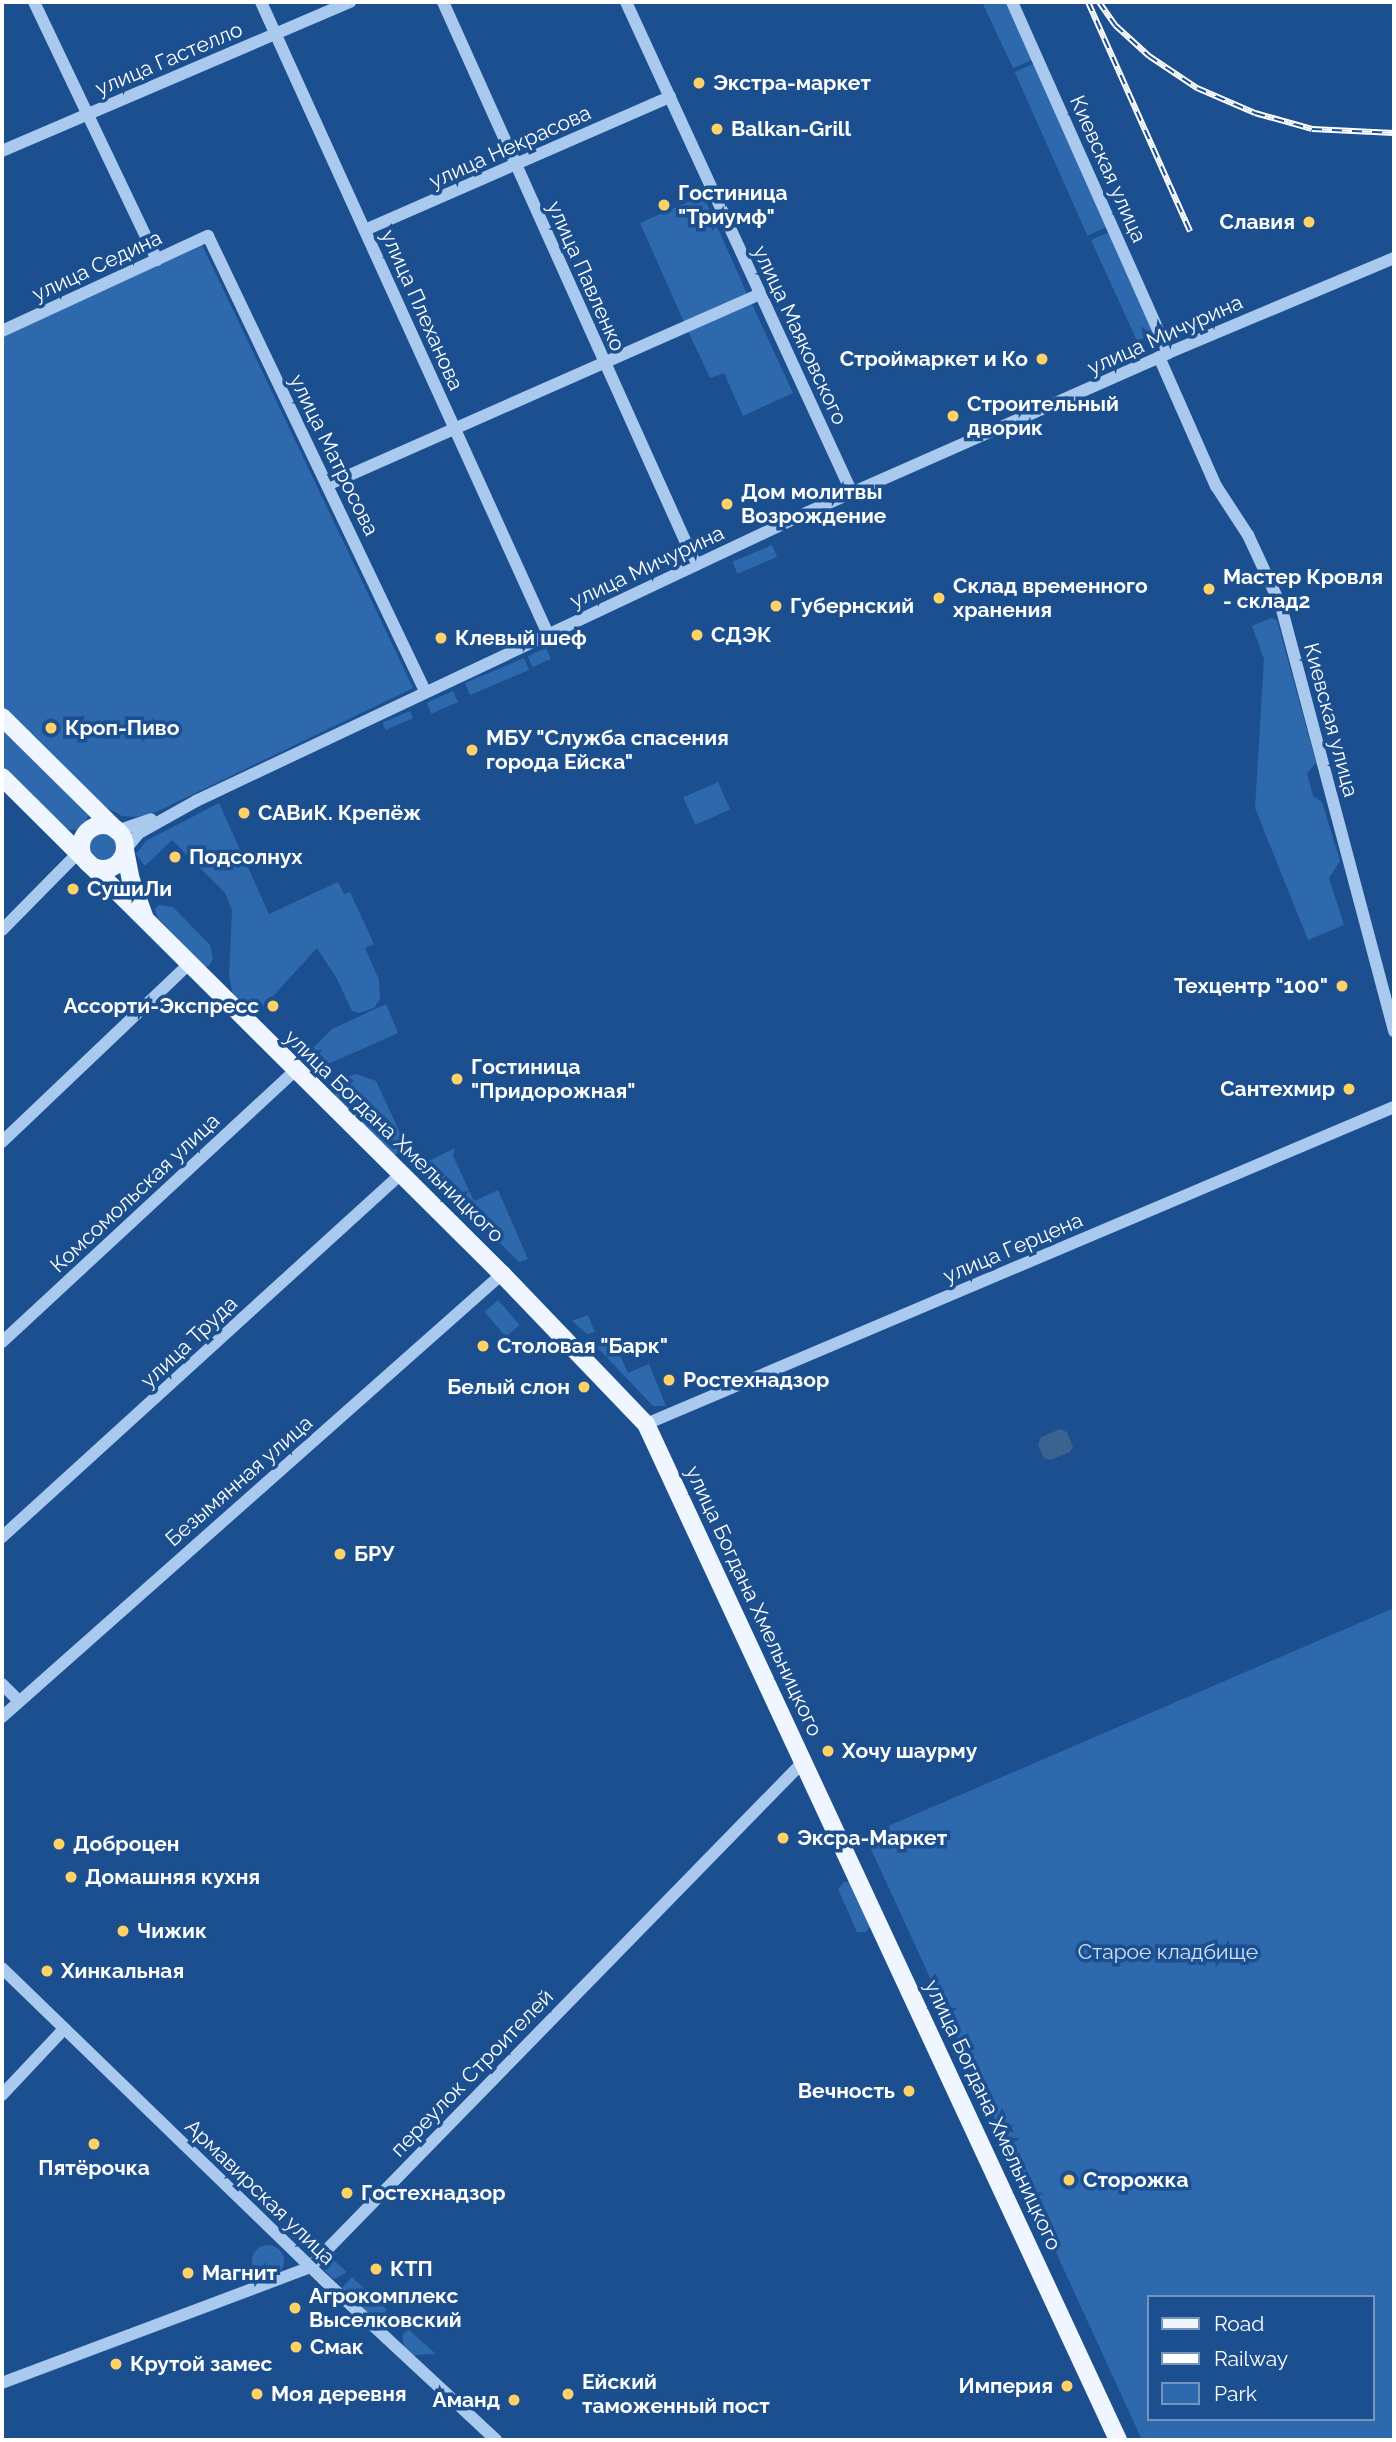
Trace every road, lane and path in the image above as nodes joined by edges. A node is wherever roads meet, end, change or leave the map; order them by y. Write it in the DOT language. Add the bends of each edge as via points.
graph roads {
  1 [pos="34,2"];
  2 [pos="261,2"];
  3 [pos="350,2"];
  4 [pos="443,2"];
  5 [pos="626,2"];
  6 [pos="1012,2"];
  7 [pos="276,35"];
  8 [pos="670,97"];
  9 [pos="88,114"];
  10 [pos="2,151"];
  11 [pos="516,166"];
  12 [pos="365,230"];
  13 [pos="208,236"];
  14 [pos="1394,258"];
  15 [pos="157,260"];
  16 [pos="760,294"];
  17 [pos="2,331"];
  18 [pos="1164,355"];
  19 [pos="603,363"];
  20 [pos="455,429"];
  21 [pos="327,485"];
  22 [pos="852,493"];
  23 [pos="696,565"];
  24 [pos="548,634"];
  25 [pos="425,691"];
  26 [pos="2,717"];
  27 [pos="2,777"];
  28 [pos="190,804"];
  29 [pos="117,831"];
  30 [pos="125,850"];
  31 [pos="83,858"];
  32 [pos="146,922"];
  33 [pos="2,930"];
  34 [pos="188,965"];
  35 [pos="1394,1031"];
  36 [pos="295,1071"];
  37 [pos="1394,1107"];
  38 [pos="2,1142"];
  39 [pos="402,1173"];
  40 [pos="502,1274"];
  41 [pos="2,1342"];
  42 [pos="646,1424"];
  43 [pos="2,1537"];
  44 [pos="2,1684"];
  45 [pos="19,1702"];
  46 [pos="2,1717"];
  47 [pos="804,1761"];
  48 [pos="2,1968"];
  49 [pos="64,2029"];
  50 [pos="2,2095"];
  51 [pos="310,2267"];
  52 [pos="2,2383"];
  53 [pos="496,2440"];
  54 [pos="1118,2440"];
  1 -- 9 [label="street"];
  2 -- 7 [label="street, улица Плеханова"];
  3 -- 7 [label="street, улица Гастелло"];
  4 -- 11 [label="street, улица Павленко"];
  5 -- 8 [label="street, улица Маяковского"];
  6 -- 18 [label="street, Киевская улица"];
  7 -- 9 [label="street, улица Гастелло"];
  7 -- 12 [label="street, улица Плеханова"];
  8 -- 11 [label="street, улица Некрасова"];
  8 -- 16 [label="street, улица Маяковского"];
  9 -- 10 [label="street, улица Гастелло"];
  9 -- 15 [label="street"];
  11 -- 12 [label="street, улица Некрасова"];
  11 -- 19 [label="street, улица Павленко"];
  12 -- 20 [label="street, улица Плеханова"];
  13 -- 15 [label="street, улица Седина"];
  13 -- 21 [label="street, улица Матросова"];
  14 -- 18 [label="street, улица Мичурина"];
  15 -- 17 [label="street, улица Седина"];
  16 -- 19 [label="street"];
  16 -- 22 [label="street, улица Маяковского"];
  18 -- 22 [label="street, улица Мичурина"];
  18 -- 35 [label="street, Киевская улица" via="1216,486 1248,535 1281,606"];
  19 -- 20 [label="street"];
  19 -- 23 [label="street, улица Павленко"];
  20 -- 21 [label="street"];
  20 -- 24 [label="street, улица Плеханова"];
  21 -- 25 [label="street, улица Матросова"];
  22 -- 23 [label="street, улица Мичурина"];
  23 -- 24 [label="street, улица Мичурина"];
  24 -- 25 [label="street, улица Мичурина"];
  25 -- 28 [label="street, улица Мичурина"];
  26 -- 29 [label="main road"];
  27 -- 31 [label="main road, улица Богдана Хмельницкого"];
  28 -- 29 [label="street, улица Мичурина"];
  28 -- 30 [label="street, улица Мичурина" via="139,833"];
  29 -- 30 [label="main road"];
  29 -- 31 [label="main road" via="103,825 87,833"];
  30 -- 31 [label="main road" via="111,867 98,869"];
  30 -- 32 [label="main road, улица Богдана Хмельницкого"];
  31 -- 32 [label="main road, улица Богдана Хмельницкого"];
  31 -- 33 [label="street"];
  32 -- 34 [label="main road, улица Богдана Хмельницкого"];
  34 -- 36 [label="main road, улица Богдана Хмельницкого"];
  34 -- 38 [label="street"];
  36 -- 39 [label="main road, улица Богдана Хмельницкого"];
  36 -- 41 [label="street, Комсомольская улица"];
  37 -- 42 [label="street, улица Герцена"];
  39 -- 40 [label="main road, улица Богдана Хмельницкого"];
  39 -- 43 [label="street, улица Труда"];
  40 -- 42 [label="main road, улица Богдана Хмельницкого"];
  40 -- 45 [label="street, Безымянная улица"];
  42 -- 47 [label="main road, улица Богдана Хмельницкого"];
  44 -- 45 [label="street"];
  45 -- 46 [label="street, Безымянная улица"];
  47 -- 51 [label="street, переулок Строителей"];
  47 -- 54 [label="main road, улица Богдана Хмельницкого"];
  48 -- 49 [label="street, Армавирская улица"];
  49 -- 50 [label="street"];
  49 -- 51 [label="street, Армавирская улица"];
  51 -- 52 [label="street, переулок Строителей"];
  51 -- 53 [label="street, Армавирская улица"];
}
